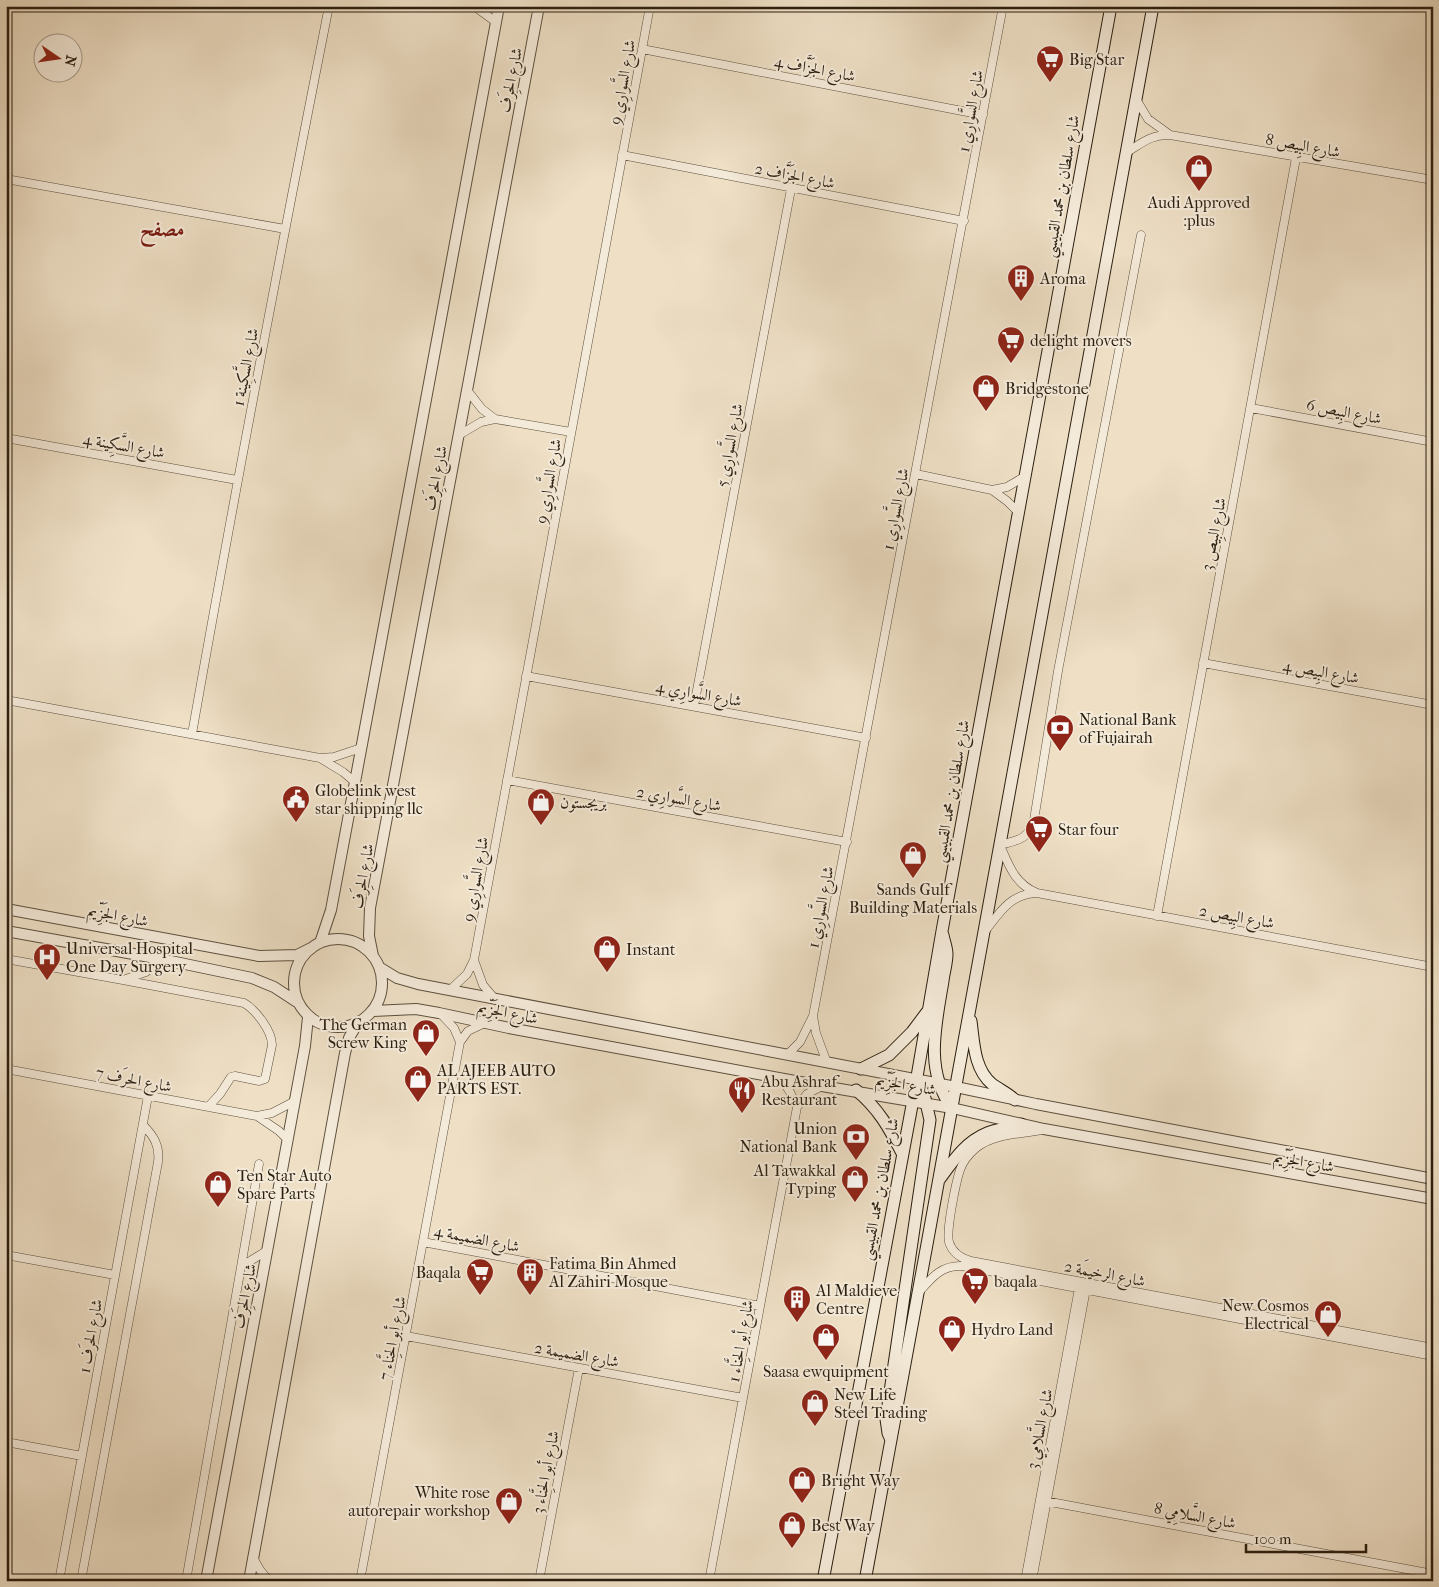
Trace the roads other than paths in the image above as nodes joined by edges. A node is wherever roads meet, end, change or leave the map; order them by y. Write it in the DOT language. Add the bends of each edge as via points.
graph roads {
  1 [pos="330,6"];
  2 [pos="474,6"];
  3 [pos="499,6"];
  4 [pos="539,6"];
  5 [pos="650,6"];
  6 [pos="1003,6"];
  7 [pos="1111,6"];
  8 [pos="1153,6"];
  9 [pos="496,22"];
  10 [pos="642,49"];
  11 [pos="1136,99"];
  12 [pos="983,115"];
  13 [pos="1170,135"];
  14 [pos="1127,152"];
  15 [pos="622,156"];
  16 [pos="1296,158"];
  17 [pos="6,179"];
  18 [pos="1433,180"];
  19 [pos="792,189"];
  20 [pos="964,221"];
  21 [pos="285,229"];
  22 [pos="1141,235"];
  23 [pos="467,390"];
  24 [pos="1251,408"];
  25 [pos="495,419"];
  26 [pos="571,432"];
  27 [pos="459,435"];
  28 [pos="6,438"];
  29 [pos="1433,442"];
  30 [pos="916,474"];
  31 [pos="1024,477"];
  32 [pos="237,480"];
  33 [pos="992,490"];
  34 [pos="1018,512"];
  35 [pos="1203,663"];
  36 [pos="526,676"];
  37 [pos="6,700"];
  38 [pos="1433,705"];
  39 [pos="694,706"];
  40 [pos="192,734"];
  41 [pos="866,738"];
  42 [pos="361,748"];
  43 [pos="320,758"];
  44 [pos="507,780"];
  45 [pos="355,782"];
  46 [pos="847,842"];
  47 [pos="1000,845"];
  48 [pos="1037,893"];
  49 [pos="6,910"];
  50 [pos="1157,916"];
  51 [pos="6,931"];
  52 [pos="942,931"];
  53 [pos="984,933"];
  54 [pos="315,945"];
  55 [pos="373,956"];
  56 [pos="6,959"];
  57 [pos="161,959"];
  58 [pos="474,960"];
  59 [pos="379,967"];
  60 [pos="1433,967"];
  61 [pos="152,968"];
  62 [pos="123,980"];
  63 [pos="150,986"];
  64 [pos="450,990"];
  65 [pos="494,998"];
  66 [pos="298,1002"];
  67 [pos="970,1009"];
  68 [pos="928,1010"];
  69 [pos="373,1011"];
  70 [pos="439,1013"];
  71 [pos="813,1016"];
  72 [pos="308,1017"];
  73 [pos="486,1022"];
  74 [pos="357,1024"];
  75 [pos="460,1042"];
  76 [pos="787,1055"];
  77 [pos="827,1063"];
  78 [pos="6,1069"];
  79 [pos="861,1069"];
  80 [pos="781,1078"];
  81 [pos="915,1080"];
  82 [pos="938,1084"];
  83 [pos="822,1086"];
  84 [pos="956,1087"];
  85 [pos="856,1090"];
  86 [pos="148,1096"];
  87 [pos="913,1100"];
  88 [pos="1015,1100"];
  89 [pos="295,1101"];
  90 [pos="928,1103"];
  91 [pos="208,1107"];
  92 [pos="797,1107"];
  93 [pos="952,1108"];
  94 [pos="257,1116"];
  95 [pos="1021,1124"];
  96 [pos="142,1125"];
  97 [pos="1044,1129"];
  98 [pos="288,1140"];
  99 [pos="902,1153"];
  100 [pos="259,1164"];
  101 [pos="1433,1179"];
  102 [pos="937,1183"];
  103 [pos="1433,1199"];
  104 [pos="424,1242"];
  105 [pos="268,1250"];
  106 [pos="6,1255"];
  107 [pos="242,1266"];
  108 [pos="115,1275"];
  109 [pos="1083,1286"];
  110 [pos="920,1291"];
  111 [pos="760,1306"];
  112 [pos="406,1336"];
  113 [pos="1433,1348"];
  114 [pos="1433,1356"];
  115 [pos="579,1368"];
  116 [pos="743,1398"];
  117 [pos="6,1442"];
  118 [pos="892,1442"];
  119 [pos="82,1456"];
  120 [pos="1044,1501"];
  121 [pos="253,1557"];
  122 [pos="1433,1574"];
  123 [pos="59,1581"];
  124 [pos="81,1581"];
  125 [pos="186,1581"];
  126 [pos="206,1581"];
  127 [pos="249,1581"];
  128 [pos="271,1581"];
  129 [pos="360,1581"];
  130 [pos="539,1581"];
  131 [pos="709,1581"];
  132 [pos="823,1581"];
  133 [pos="865,1581"];
  134 [pos="1025,1581"];
  135 [pos="1032,1581"];
  1 -- 21 [label="street, شارع السَّكِينة 1"];
  2 -- 9 [label="street"];
  3 -- 9 [label="street, شارع الحِرَف"];
  4 -- 23 [label="street, شارع الحِرَف"];
  5 -- 10 [label="street, شارع السَّوارِي 9"];
  6 -- 12 [label="street, شارع السَّوارِي 1"];
  7 -- 31 [label="main road, شارع سلطان بن محمد القبيسي"];
  8 -- 11 [label="main road"];
  9 -- 42 [label="street, شارع الحِرَف"];
  10 -- 12 [label="street, شارع الجَزَّاف 4"];
  10 -- 15 [label="street, شارع السَّوارِي 9"];
  11 -- 13 [label="street, شارع البِيص 8" via="1148,120"];
  11 -- 14 [label="main road"];
  12 -- 20 [label="street, شارع السَّوارِي 1"];
  13 -- 14 [label="street, شارع البِيص 8" via="1156,135"];
  13 -- 16 [label="street, شارع البِيص 8"];
  14 -- 47 [label="main road"];
  15 -- 19 [label="street, شارع الجَزَّاف 2"];
  15 -- 26 [label="street, شارع السَّوارِي 9"];
  16 -- 18 [label="street, شارع البِيص 8"];
  16 -- 24 [label="street, شارع البِيص 3"];
  17 -- 21 [label="street"];
  19 -- 20 [label="street, شارع الجَزَّاف 2"];
  19 -- 39 [label="street, شارع السَّوارِي 5"];
  20 -- 30 [label="street, شارع السَّوارِي 1"];
  21 -- 32 [label="street, شارع السَّكِينة 1"];
  22 -- 47 [label="street" via="1058,671 1034,820 1031,831 1022,839"];
  23 -- 25 [label="street"];
  23 -- 27 [label="street, شارع الحِرَف"];
  24 -- 29 [label="street, شارع البِيص 6"];
  24 -- 35 [label="street, شارع البِيص 3"];
  25 -- 26 [label="street"];
  25 -- 27 [label="street" via="481,422"];
  26 -- 36 [label="street, شارع السَّوارِي 9"];
  27 -- 55 [label="street, شارع الحِرَف" via="370,908 368,936"];
  28 -- 32 [label="street, شارع السَّكِينة 4"];
  30 -- 33 [label="street"];
  30 -- 41 [label="street, شارع السَّوارِي 1"];
  31 -- 33 [label="street" via="1007,487"];
  31 -- 34 [label="main road, شارع سلطان بن محمد القبيسي"];
  32 -- 40 [label="street, شارع السَّكِينة 1"];
  33 -- 34 [label="street"];
  34 -- 52 [label="main road, شارع سلطان بن محمد القبيسي"];
  35 -- 38 [label="street, شارع البِيص 4"];
  35 -- 50 [label="street, شارع البِيص 3"];
  36 -- 39 [label="street, شارع السَّوارِي 4"];
  36 -- 44 [label="street, شارع السَّوارِي 9"];
  37 -- 40 [label="street"];
  39 -- 41 [label="street, شارع السَّوارِي 4"];
  40 -- 43 [label="street"];
  41 -- 46 [label="street, شارع السَّوارِي 1"];
  42 -- 43 [label="street"];
  42 -- 45 [label="street, شارع الحِرَف"];
  43 -- 45 [label="street"];
  44 -- 46 [label="street, شارع السَّوارِي 2"];
  44 -- 58 [label="street, شارع السَّوارِي 9"];
  45 -- 54 [label="street, شارع الحِرَف" via="331,910"];
  46 -- 71 [label="street, شارع السَّوارِي 1"];
  47 -- 48 [label="street, شارع البِيص 2" via="1017,880"];
  47 -- 53 [label="main road"];
  48 -- 50 [label="street, شارع البِيص 2"];
  48 -- 53 [label="street, شارع البِيص 2" via="1007,903"];
  49 -- 54 [label="street, شارع الجَزِّيم" via="259,956 297,955"];
  50 -- 60 [label="street, شارع البِيص 2"];
  51 -- 57 [label="street"];
  52 -- 68 [label="main road, شارع سلطان بن محمد القبيسي"];
  52 -- 82 [label="main road" via="947,954 934,1051"];
  53 -- 67 [label="main road"];
  54 -- 55 [label="street" via="329,940 348,940 358,943"];
  54 -- 66 [label="street" via="298,963 295,973 294,992"];
  55 -- 59 [label="street"];
  56 -- 62 [label="street"];
  57 -- 61 [label="street"];
  57 -- 66 [label="street" via="252,978"];
  58 -- 64 [label="street, شارع السَّوارِي 9" via="467,974"];
  58 -- 65 [label="street" via="483,985"];
  59 -- 64 [label="street, شارع الجَزِّيم" via="397,978"];
  59 -- 69 [label="street" via="382,990"];
  61 -- 62 [label="street"];
  61 -- 63 [label="street" via="148,978"];
  62 -- 63 [label="street"];
  63 -- 91 [label="street" via="244,1003 271,1035 265,1079 231,1077"];
  64 -- 65 [label="street, شارع الجَزِّيم"];
  65 -- 76 [label="street, شارع الجَزِّيم"];
  66 -- 72 [label="street"];
  67 -- 84 [label="main road"];
  67 -- 88 [label="main road" via="974,1049 982,1072"];
  68 -- 79 [label="main road" via="889,1055"];
  68 -- 81 [label="main road, شارع سلطان بن محمد القبيسي"];
  69 -- 70 [label="street, شارع الجَزِّيم" via="416,1009"];
  69 -- 74 [label="street"];
  70 -- 73 [label="street, شارع الجَزِّيم"];
  70 -- 75 [label="street" via="450,1022"];
  71 -- 76 [label="street, شارع السَّوارِي 1" via="800,1042"];
  71 -- 77 [label="street, شارع السَّوارِي 1"];
  72 -- 74 [label="street" via="332,1028"];
  72 -- 89 [label="street, شارع الحِرَف"];
  73 -- 75 [label="street" via="474,1027"];
  73 -- 80 [label="street, شارع الجَزِّيم"];
  74 -- 121 [label="street" via="345,1053"];
  75 -- 104 [label="street, شارع أبو الحِنَّاء 7"];
  76 -- 77 [label="street, شارع الجَزِّيم"];
  77 -- 79 [label="street, شارع الجَزِّيم"];
  78 -- 86 [label="street, شارع الحرَف 7"];
  79 -- 81 [label="street, شارع الجَزِّيم"];
  80 -- 83 [label="street, شارع الجَزِّيم"];
  80 -- 92 [label="street"];
  81 -- 82 [label="street, شارع الجَزِّيم"];
  81 -- 87 [label="main road, شارع سلطان بن محمد القبيسي"];
  81 -- 90 [label="main road"];
  82 -- 84 [label="street, شارع الجَزِّيم"];
  82 -- 93 [label="main road"];
  83 -- 85 [label="street, شارع الجَزِّيم"];
  83 -- 92 [label="street" via="808,1094"];
  84 -- 88 [label="street, شارع الجَزِّيم"];
  84 -- 93 [label="main road"];
  85 -- 87 [label="street, شارع الجَزِّيم"];
  85 -- 99 [label="main road" via="884,1119"];
  86 -- 91 [label="street, شارع الحرَف 7"];
  86 -- 96 [label="street, شارع الحرَف 1"];
  87 -- 90 [label="street, شارع الجَزِّيم"];
  87 -- 99 [label="main road, شارع سلطان بن محمد القبيسي"];
  88 -- 101 [label="street, شارع الجَزِّيم"];
  89 -- 94 [label="street, شارع الحرَف 7" via="272,1113"];
  89 -- 98 [label="street, شارع الحِرَف"];
  90 -- 93 [label="street, شارع الجَزِّيم"];
  90 -- 118 [label="main road" via="930,1120 886,1418"];
  91 -- 94 [label="street, شارع الحرَف 7"];
  92 -- 111 [label="street, شارع أبو الحِنَّاء 1"];
  93 -- 95 [label="street, شارع الجَزِّيم"];
  93 -- 102 [label="main road"];
  94 -- 98 [label="street, شارع الحرَف 7"];
  95 -- 97 [label="street, شارع الجَزِّيم"];
  95 -- 102 [label="main road" via="973,1140"];
  96 -- 108 [label="street, شارع الحرَف 1"];
  96 -- 124 [label="street" via="154,1139 158,1162"];
  97 -- 103 [label="street, شارع الجَزِّيم"];
  97 -- 109 [label="street, شارع الرخيمَة 2" via="993,1139 970,1153 958,1177 948,1238 954,1252 966,1260"];
  98 -- 105 [label="street, شارع الحِرَف"];
  99 -- 132 [label="main road, شارع سلطان بن محمد القبيسي"];
  100 -- 107 [label="street"];
  102 -- 110 [label="main road"];
  104 -- 111 [label="street, شارع الضميمة 4"];
  104 -- 112 [label="street, شارع أبو الحِنَّاء 7"];
  105 -- 107 [label="street"];
  105 -- 126 [label="street, شارع الحِرَف"];
  106 -- 108 [label="street"];
  107 -- 125 [label="street"];
  108 -- 119 [label="street, شارع الحرَف 1"];
  109 -- 110 [label="street, شارع الرخيمَة 2" via="956,1266 939,1271"];
  109 -- 113 [label="street, شارع الرخيمَة 2" via="1141,1297 1147,1294"];
  109 -- 114 [label="street, شارع الرخيمَة 2"];
  109 -- 120 [label="street, شارع السَّلامِي 3"];
  110 -- 118 [label="main road"];
  111 -- 116 [label="street, شارع أبو الحِنَّاء 1"];
  112 -- 115 [label="street, شارع الضميمة 2"];
  112 -- 129 [label="street, شارع أبو الحِنَّاء 7"];
  115 -- 116 [label="street, شارع الضميمة 2"];
  115 -- 130 [label="street, شارع أبو الحِنَّاء 3"];
  116 -- 131 [label="street, شارع أبو الحِنَّاء 1"];
  117 -- 119 [label="street"];
  118 -- 133 [label="main road"];
  119 -- 123 [label="street, شارع الحرَف 1"];
  120 -- 122 [label="street, شارع السَّلامِي 8"];
  120 -- 134 [label="street, شارع السَّلامِي 3"];
  120 -- 135 [label="street, شارع السَّلامِي 3"];
  121 -- 127 [label="street"];
  121 -- 128 [label="street"];
}
